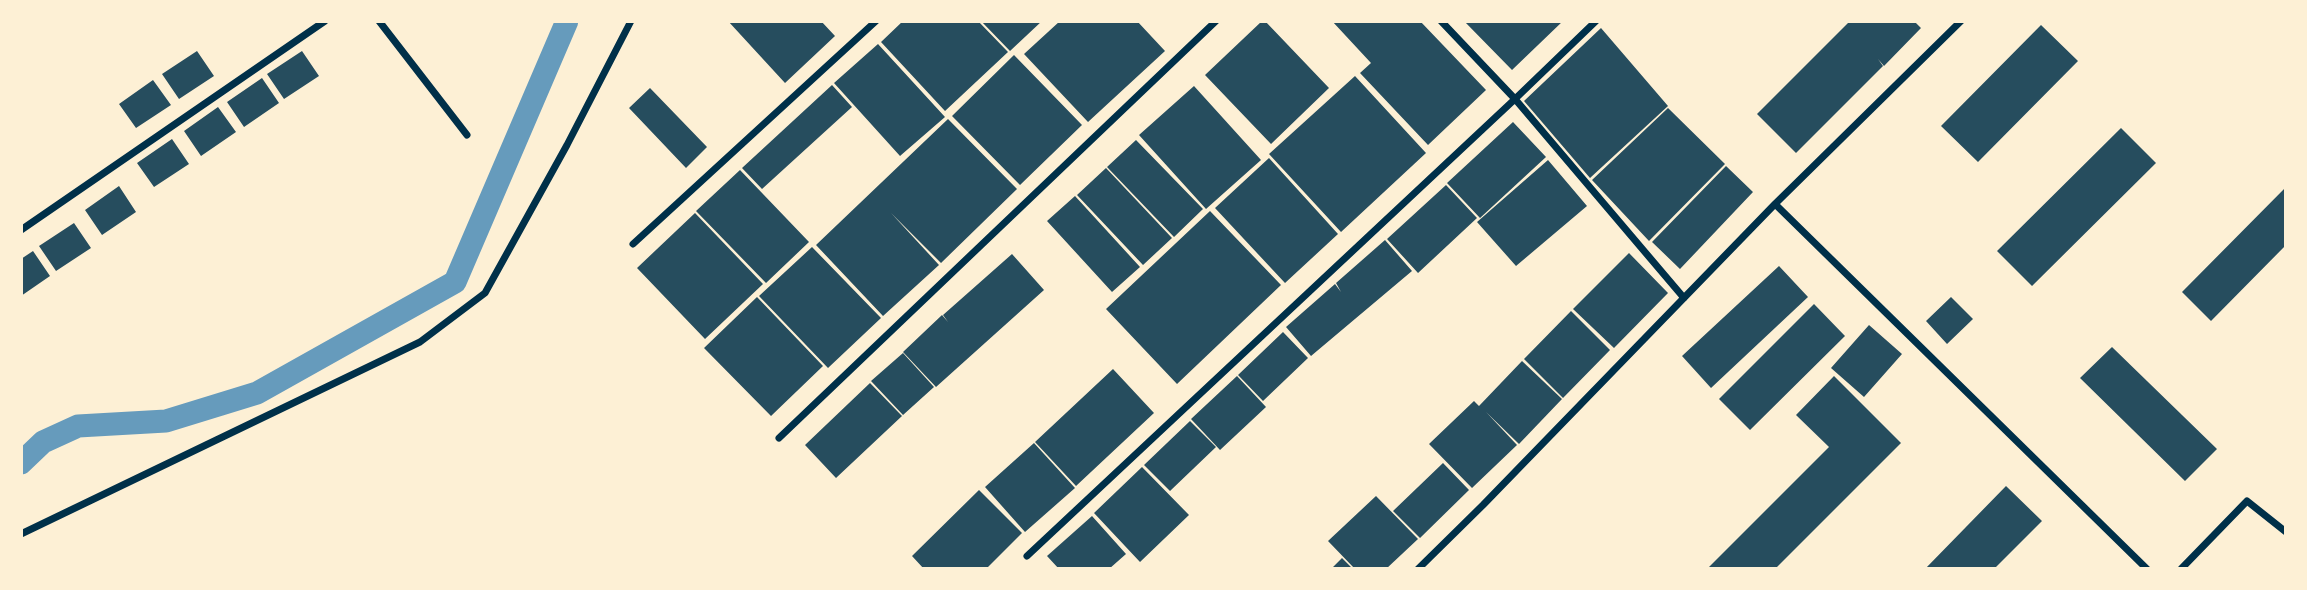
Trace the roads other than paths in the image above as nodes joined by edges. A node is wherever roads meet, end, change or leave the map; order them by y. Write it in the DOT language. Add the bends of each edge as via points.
graph roads {
  1 [pos="325,21"];
  2 [pos="379,21"];
  3 [pos="631,21"];
  4 [pos="876,21"];
  5 [pos="1216,21"];
  6 [pos="1441,21"];
  7 [pos="1596,21"];
  8 [pos="1961,21"];
  9 [pos="1515,99"];
  10 [pos="467,135"];
  11 [pos="1775,204"];
  12 [pos="21,230"];
  13 [pos="633,244"];
  14 [pos="1684,298"];
  15 [pos="779,438"];
  16 [pos="2286,532"];
  17 [pos="21,534"];
  18 [pos="1027,556"];
  19 [pos="1418,569"];
  20 [pos="2147,569"];
  21 [pos="2181,569"];
  1 -- 12 [label="street"];
  2 -- 10 [label="street"];
  3 -- 17 [label="street" via="485,293 420,342"];
  4 -- 13 [label="street"];
  5 -- 15 [label="street"];
  6 -- 9 [label="street"];
  7 -- 9 [label="street"];
  8 -- 11 [label="street"];
  9 -- 14 [label="street"];
  9 -- 18 [label="street"];
  11 -- 14 [label="street"];
  11 -- 20 [label="street"];
  14 -- 19 [label="street"];
  16 -- 21 [label="street" via="2247,501"];
}
